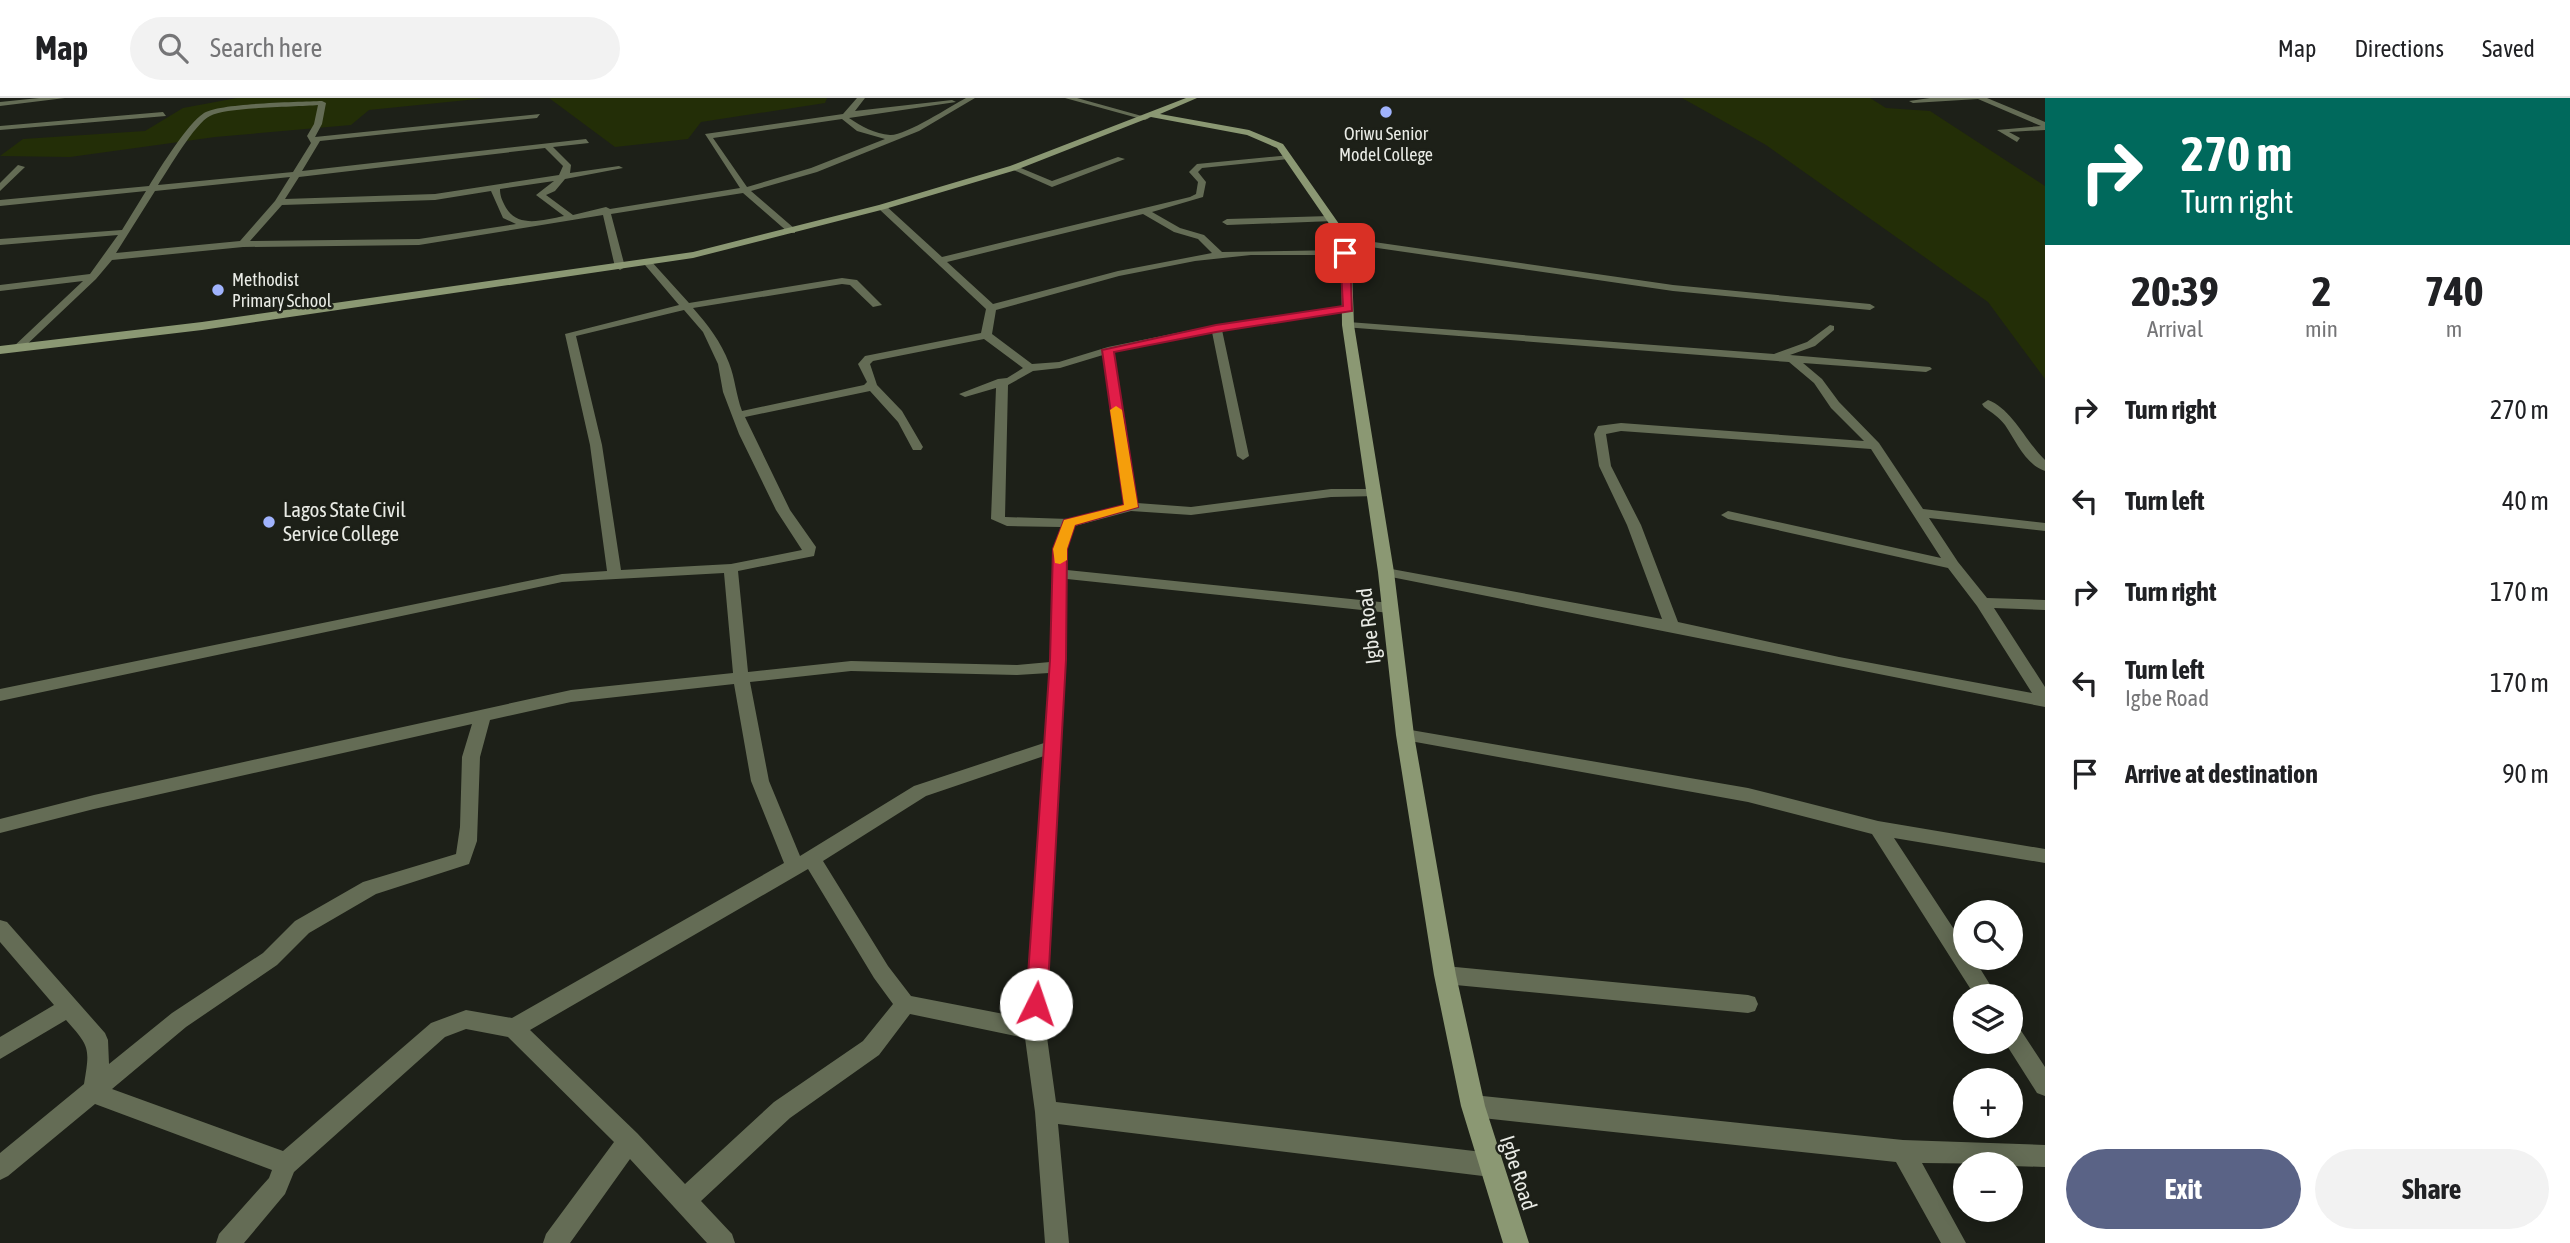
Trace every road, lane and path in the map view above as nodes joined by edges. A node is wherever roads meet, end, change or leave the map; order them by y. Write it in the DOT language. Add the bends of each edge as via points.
graph roads {
  1 [pos="61,98"];
  2 [pos="861,98"];
  3 [pos="935,98"];
  4 [pos="971,98"];
  5 [pos="1069,98"];
  6 [pos="1193,98"];
  7 [pos="1975,98"];
  8 [pos="1981,98"];
  9 [pos="1913,101"];
  10 [pos="955,103"];
  11 [pos="0,104"];
  12 [pos="163,114"];
  13 [pos="845,115"];
  14 [pos="537,116"];
  15 [pos="1149,117"];
  16 [pos="510,119"];
  17 [pos="2045,127"];
  18 [pos="0,128"];
  19 [pos="511,129"];
  20 [pos="891,138"];
  21 [pos="512,139"];
  22 [pos="2017,140"];
  23 [pos="313,141"];
  24 [pos="586,141"];
  25 [pos="546,145"];
  26 [pos="513,149"];
  27 [pos="1288,157"];
  28 [pos="1121,159"];
  29 [pos="21,167"];
  30 [pos="619,168"];
  31 [pos="1013,168"];
  32 [pos="295,174"];
  33 [pos="566,176"];
  34 [pos="496,187"];
  35 [pos="0,188"];
  36 [pos="152,189"];
  37 [pos="745,190"];
  38 [pos="279,202"];
  39 [pos="0,203"];
  40 [pos="882,207"];
  41 [pos="606,210"];
  42 [pos="1145,211"];
  43 [pos="569,216"];
  44 [pos="1330,219"];
  45 [pos="1227,222"];
  46 [pos="526,225"];
  47 [pos="792,231"];
  48 [pos="125,232"];
  49 [pos="0,242"];
  50 [pos="243,244"];
  51 [pos="1345,247"];
  52 [pos="1220,255"];
  53 [pos="110,257"];
  54 [pos="942,260"];
  55 [pos="648,263"];
  56 [pos="620,267"];
  57 [pos="93,277"];
  58 [pos="0,288"];
  59 [pos="877,305"];
  60 [pos="687,306"];
  61 [pos="1870,307"];
  62 [pos="991,308"];
  63 [pos="1348,317"];
  64 [pos="1216,328"];
  65 [pos="1830,328"];
  66 [pos="986,335"];
  67 [pos="17,348"];
  68 [pos="0,350"];
  69 [pos="1108,350"];
  70 [pos="1777,357"];
  71 [pos="1794,360"];
  72 [pos="1030,368"];
  73 [pos="1926,369"];
  74 [pos="1002,381"];
  75 [pos="872,386"];
  76 [pos="965,394"];
  77 [pos="1988,404"];
  78 [pos="737,415"];
  79 [pos="1875,446"];
  80 [pos="917,447"];
  81 [pos="2045,448"];
  82 [pos="2025,449"];
  83 [pos="1243,456"];
  84 [pos="2045,467"];
  85 [pos="1374,493"];
  86 [pos="1131,507"];
  87 [pos="1921,513"];
  88 [pos="1728,514"];
  89 [pos="1069,523"];
  90 [pos="2045,527"];
  91 [pos="1954,565"];
  92 [pos="732,568"];
  93 [pos="1386,572"];
  94 [pos="1061,574"];
  95 [pos="615,575"];
  96 [pos="1983,603"];
  97 [pos="2045,605"];
  98 [pos="1390,608"];
  99 [pos="1672,626"];
  100 [pos="1058,667"];
  101 [pos="741,677"];
  102 [pos="0,695"];
  103 [pos="2045,701"];
  104 [pos="483,715"];
  105 [pos="1405,735"];
  106 [pos="1053,746"];
  107 [pos="0,827"];
  108 [pos="1878,828"];
  109 [pos="2045,856"];
  110 [pos="804,862"];
  111 [pos="0,928"];
  112 [pos="1445,975"];
  113 [pos="1979,984"];
  114 [pos="905,1004"];
  115 [pos="1748,1004"];
  116 [pos="69,1006"];
  117 [pos="514,1028"];
  118 [pos="1035,1030"];
  119 [pos="0,1049"];
  120 [pos="2023,1052"];
  121 [pos="2045,1086"];
  122 [pos="94,1093"];
  123 [pos="1473,1106"];
  124 [pos="1046,1112"];
  125 [pos="629,1141"];
  126 [pos="1903,1151"];
  127 [pos="2045,1156"];
  128 [pos="286,1164"];
  129 [pos="1491,1165"];
  130 [pos="0,1168"];
  131 [pos="684,1201"];
  132 [pos="228,1243"];
  133 [pos="555,1243"];
  134 [pos="723,1243"];
  135 [pos="1057,1243"];
  136 [pos="1517,1243"];
  137 [pos="1954,1243"];
  1 -- 11 [label="street"];
  2 -- 13 [label="street"];
  3 -- 10 [label="street"];
  4 -- 10 [label="street"];
  5 -- 15 [label="street"];
  6 -- 15 [label="street"];
  7 -- 9 [label="street"];
  8 -- 17 [label="street"];
  10 -- 13 [label="street"];
  10 -- 20 [label="street" via="915,129"];
  12 -- 18 [label="street"];
  13 -- 20 [label="street" via="852,125"];
  13 -- 37 [label="street" via="708,136"];
  14 -- 16 [label="street"];
  15 -- 27 [label="street" via="1259,136 1280,146"];
  15 -- 31 [label="street"];
  16 -- 19 [label="street"];
  16 -- 23 [label="street" via="399,125"];
  17 -- 22 [label="street" via="2001,130"];
  20 -- 37 [label="street" via="814,170"];
  21 -- 26 [label="street"];
  23 -- 32 [label="street"];
  23 -- 36 [label="street" via="322,103 207,114 177,148"];
  24 -- 25 [label="street"];
  25 -- 26 [label="street"];
  25 -- 33 [label="street" via="567,165"];
  26 -- 32 [label="street"];
  27 -- 42 [label="street" via="1200,166 1193,172 1202,182 1200,195"];
  27 -- 44 [label="street"];
  28 -- 31 [label="street" via="1052,184"];
  29 -- 35 [label="street"];
  30 -- 33 [label="street"];
  31 -- 40 [label="street"];
  32 -- 36 [label="street"];
  32 -- 38 [label="street"];
  33 -- 34 [label="street"];
  33 -- 43 [label="street" via="540,195"];
  34 -- 38 [label="street" via="419,198"];
  34 -- 46 [label="street" via="506,216"];
  36 -- 39 [label="street"];
  36 -- 48 [label="street"];
  37 -- 41 [label="street"];
  37 -- 47 [label="street"];
  38 -- 50 [label="street"];
  40 -- 47 [label="street"];
  40 -- 54 [label="street"];
  41 -- 43 [label="street"];
  41 -- 56 [label="street"];
  42 -- 52 [label="street" via="1177,230 1200,237"];
  42 -- 54 [label="street"];
  43 -- 46 [label="street"];
  44 -- 45 [label="street"];
  44 -- 51 [label="street"];
  46 -- 50 [label="street" via="391,244"];
  47 -- 55 [label="street"];
  48 -- 49 [label="street"];
  48 -- 53 [label="street"];
  50 -- 53 [label="street"];
  51 -- 52 [label="street"];
  51 -- 61 [label="street" via="1800,303"];
  51 -- 63 [label="street, Igbe Road"];
  52 -- 62 [label="street" via="1131,270"];
  53 -- 57 [label="street"];
  54 -- 62 [label="street"];
  55 -- 56 [label="street"];
  55 -- 60 [label="street"];
  56 -- 67 [label="street" via="202,327"];
  57 -- 58 [label="street"];
  57 -- 67 [label="street"];
  59 -- 60 [label="street" via="849,281"];
  60 -- 78 [label="street" via="708,331 724,364"];
  60 -- 95 [label="street" via="570,334 596,445"];
  62 -- 66 [label="street"];
  63 -- 64 [label="street"];
  63 -- 70 [label="street"];
  63 -- 85 [label="street, Igbe Road"];
  64 -- 69 [label="street"];
  64 -- 83 [label="street"];
  65 -- 70 [label="street" via="1811,344"];
  66 -- 72 [label="street"];
  66 -- 75 [label="street" via="869,358 864,364"];
  67 -- 68 [label="street"];
  69 -- 72 [label="street" via="1060,365"];
  69 -- 86 [label="street"];
  70 -- 71 [label="street"];
  71 -- 73 [label="street"];
  71 -- 79 [label="street"];
  72 -- 74 [label="street"];
  74 -- 76 [label="street"];
  74 -- 89 [label="street" via="998,519"];
  75 -- 78 [label="street"];
  75 -- 80 [label="street" via="903,419"];
  77 -- 82 [label="street" via="2008,420"];
  78 -- 92 [label="street" via="809,553"];
  79 -- 87 [label="street"];
  79 -- 99 [label="street" via="1602,429 1605,466 1634,525"];
  81 -- 82 [label="street"];
  82 -- 84 [label="street"];
  85 -- 86 [label="street" via="1191,511"];
  85 -- 93 [label="street, Igbe Road"];
  86 -- 89 [label="street"];
  87 -- 90 [label="street"];
  87 -- 91 [label="street"];
  88 -- 91 [label="street"];
  89 -- 94 [label="street" via="1060,549"];
  91 -- 96 [label="street"];
  92 -- 95 [label="street"];
  92 -- 101 [label="street"];
  93 -- 98 [label="street, Igbe Road"];
  93 -- 99 [label="street"];
  94 -- 98 [label="street"];
  94 -- 100 [label="street"];
  95 -- 102 [label="street" via="502,590"];
  96 -- 97 [label="street"];
  96 -- 103 [label="street"];
  98 -- 105 [label="street, Igbe Road"];
  99 -- 103 [label="street"];
  100 -- 101 [label="street" via="851,666"];
  100 -- 106 [label="street"];
  101 -- 104 [label="street" via="571,696"];
  101 -- 110 [label="street" via="760,781"];
  104 -- 107 [label="street"];
  104 -- 122 [label="street" via="471,757 470,843 462,859 370,888 302,927 270,959 179,1020"];
  105 -- 108 [label="street" via="1748,795"];
  105 -- 112 [label="street, Igbe Road"];
  106 -- 110 [label="street" via="920,791"];
  106 -- 118 [label="street"];
  108 -- 109 [label="street"];
  108 -- 113 [label="street"];
  110 -- 114 [label="street"];
  110 -- 117 [label="street"];
  111 -- 116 [label="street"];
  112 -- 115 [label="street"];
  112 -- 123 [label="street, Igbe Road"];
  114 -- 118 [label="street"];
  114 -- 131 [label="street" via="871,1048 782,1110"];
  116 -- 119 [label="street"];
  116 -- 122 [label="street" via="97,1040"];
  117 -- 125 [label="street"];
  117 -- 128 [label="street" via="466,1020 438,1030"];
  118 -- 124 [label="street"];
  120 -- 121 [label="street"];
  122 -- 128 [label="street"];
  122 -- 130 [label="street"];
  123 -- 126 [label="street"];
  123 -- 129 [label="street, Igbe Road"];
  124 -- 129 [label="street"];
  124 -- 135 [label="street"];
  125 -- 131 [label="street"];
  125 -- 133 [label="street"];
  126 -- 127 [label="street"];
  126 -- 137 [label="street"];
  128 -- 132 [label="street" via="277,1186"];
  129 -- 136 [label="street, Igbe Road"];
  131 -- 134 [label="street"];
}
